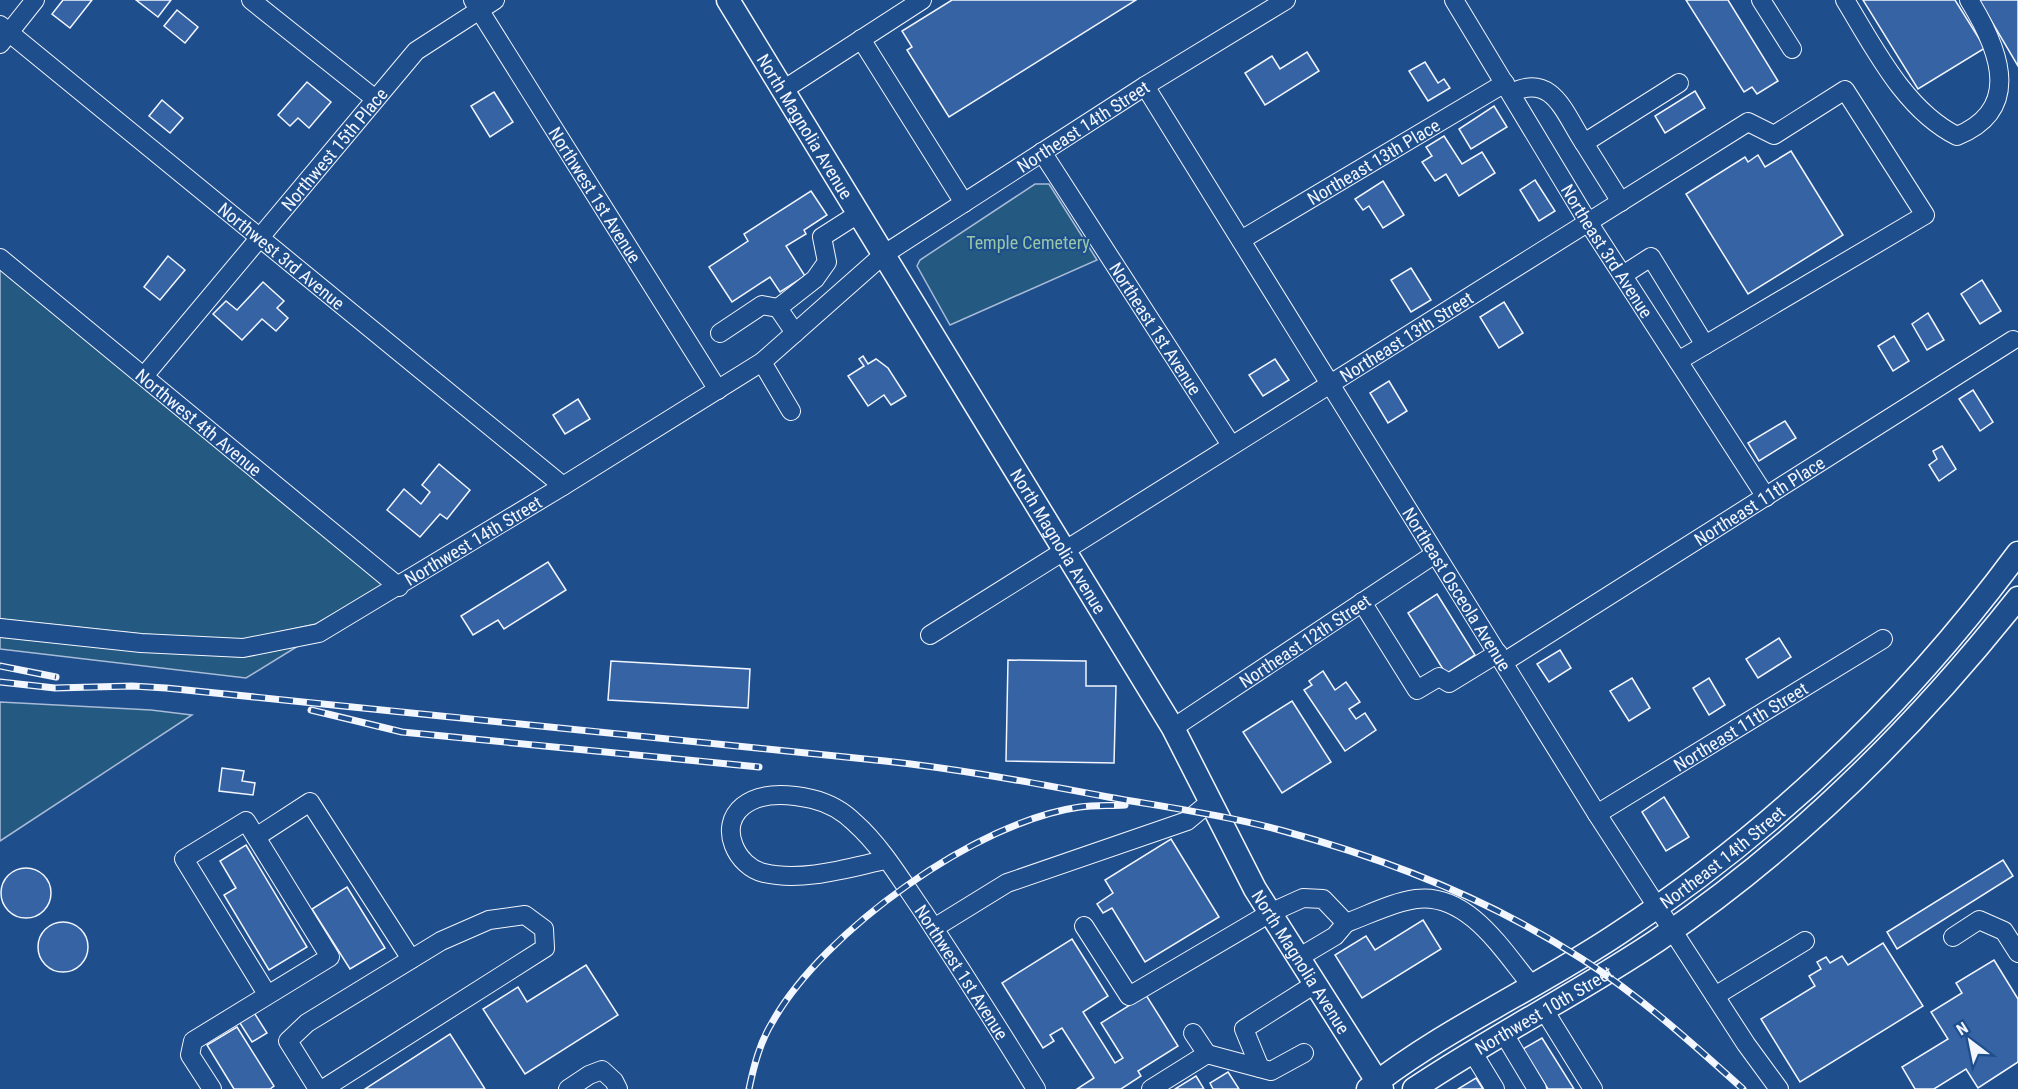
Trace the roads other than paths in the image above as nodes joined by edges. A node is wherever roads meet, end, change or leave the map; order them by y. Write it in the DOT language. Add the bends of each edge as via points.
graph roads {
  1 [pos="35,0"];
  2 [pos="251,0"];
  3 [pos="495,0"];
  4 [pos="728,0"];
  5 [pos="922,0"];
  6 [pos="1454,0"];
  7 [pos="1761,0"];
  8 [pos="1845,0"];
  9 [pos="1969,0"];
  10 [pos="1276,2"];
  11 [pos="476,5"];
  12 [pos="3,34"];
  13 [pos="861,39"];
  14 [pos="1792,49"];
  15 [pos="1679,83"];
  16 [pos="1145,86"];
  17 [pos="1508,88"];
  18 [pos="783,90"];
  19 [pos="374,98"];
  20 [pos="1584,143"];
  21 [pos="1042,153"];
  22 [pos="1621,202"];
  23 [pos="964,203"];
  24 [pos="858,214"];
  25 [pos="1588,222"];
  26 [pos="261,239"];
  27 [pos="1241,240"];
  28 [pos="883,255"];
  29 [pos="0,258"];
  30 [pos="1623,275"];
  31 [pos="778,308"];
  32 [pos="720,333"];
  33 [pos="795,333"];
  34 [pos="2013,340"];
  35 [pos="1706,345"];
  36 [pos="1678,361"];
  37 [pos="762,362"];
  38 [pos="144,376"];
  39 [pos="1329,386"];
  40 [pos="718,390"];
  41 [pos="792,411"];
  42 [pos="1231,445"];
  43 [pos="563,486"];
  44 [pos="1767,496"];
  45 [pos="1065,552"];
  46 [pos="1435,554"];
  47 [pos="2018,554"];
  48 [pos="399,587"];
  49 [pos="2018,598"];
  50 [pos="1362,602"];
  51 [pos="0,628"];
  52 [pos="930,635"];
  53 [pos="1883,639"];
  54 [pos="1501,657"];
  55 [pos="1173,728"];
  56 [pos="1210,802"];
  57 [pos="1597,814"];
  58 [pos="256,837"];
  59 [pos="885,860"];
  60 [pos="1657,907"];
  61 [pos="1270,913"];
  62 [pos="1347,923"];
  63 [pos="1084,926"];
  64 [pos="934,928"];
  65 [pos="1672,930"];
  66 [pos="1953,937"];
  67 [pos="1805,940"];
  68 [pos="2018,953"];
  69 [pos="1298,958"];
  70 [pos="411,959"];
  71 [pos="1315,984"];
  72 [pos="1532,986"];
  73 [pos="267,994"];
  74 [pos="1715,996"];
  75 [pos="1544,1010"];
  76 [pos="1193,1033"];
  77 [pos="1504,1034"];
  78 [pos="1304,1053"];
  79 [pos="1473,1053"];
  80 [pos="1207,1054"];
  81 [pos="1260,1068"];
  82 [pos="1376,1087"];
  83 [pos="316,1088"];
  84 [pos="212,1089"];
  85 [pos="568,1089"];
  86 [pos="618,1089"];
  87 [pos="1036,1089"];
  88 [pos="1151,1089"];
  89 [pos="1414,1089"];
  90 [pos="1495,1089"];
  91 [pos="1537,1089"];
  92 [pos="1593,1089"];
  93 [pos="1779,1089"];
  1 -- 12 [label="street"];
  2 -- 19 [label="street"];
  3 -- 11 [label="street, Northwest 15th Place"];
  4 -- 18 [label="main road, North Magnolia Avenue"];
  5 -- 13 [label="street"];
  6 -- 17 [label="street, Northeast 3rd Avenue"];
  7 -- 14 [label="street"];
  8 -- 9 [label="street" via="1882,61 1935,125 1957,136 1990,126 2008,112 2014,94 2011,68"];
  10 -- 16 [label="street, Northeast 14th Street"];
  11 -- 19 [label="street, Northwest 15th Place" via="416,51"];
  11 -- 40 [label="street, Northwest 1st Avenue"];
  12 -- 26 [label="street, Northwest 3rd Avenue"];
  13 -- 18 [label="street"];
  13 -- 23 [label="street"];
  15 -- 20 [label="street"];
  16 -- 21 [label="street, Northeast 14th Street"];
  16 -- 27 [label="street, Northeast Osceola Avenue"];
  17 -- 20 [label="street, Northeast 13th Place" via="1542,86"];
  17 -- 25 [label="street, Northeast 3rd Avenue"];
  17 -- 27 [label="street, Northeast 13th Place"];
  18 -- 24 [label="main road, North Magnolia Avenue"];
  19 -- 26 [label="street, Northwest 15th Place"];
  20 -- 22 [label="street"];
  21 -- 23 [label="street, Northeast 14th Street"];
  21 -- 42 [label="street, Northeast 1st Avenue"];
  22 -- 25 [label="street, Northeast 13th Street"];
  22 -- 35 [label="street, Northeast 13th Street" via="1748,122 1774,135 1845,90 1925,215"];
  23 -- 28 [label="street, Northeast 14th Street"];
  24 -- 28 [label="main road, North Magnolia Avenue"];
  24 -- 31 [label="street" via="822,237 827,262 815,279"];
  25 -- 30 [label="street, Northeast 3rd Avenue"];
  25 -- 39 [label="street, Northeast 13th Street"];
  26 -- 38 [label="street, Northwest 15th Place"];
  26 -- 43 [label="street, Northwest 3rd Avenue"];
  27 -- 39 [label="street, Northeast Osceola Avenue"];
  28 -- 33 [label="street, Northwest 14th Street"];
  28 -- 45 [label="main road, North Magnolia Avenue"];
  29 -- 38 [label="street, Northwest 4th Avenue"];
  30 -- 35 [label="street" via="1651,258"];
  30 -- 36 [label="street, Northeast 3rd Avenue"];
  31 -- 32 [label="street" via="762,305"];
  31 -- 33 [label="street"];
  33 -- 37 [label="street, Northwest 14th Street"];
  34 -- 44 [label="street, Northeast 11th Place"];
  35 -- 36 [label="street"];
  36 -- 44 [label="street, Northeast 3rd Avenue"];
  37 -- 40 [label="street, Northwest 14th Street"];
  37 -- 41 [label="street"];
  38 -- 48 [label="street, Northwest 4th Avenue"];
  39 -- 42 [label="street, Northeast 13th Street"];
  39 -- 46 [label="street, Northeast Osceola Avenue"];
  40 -- 43 [label="street, Northwest 14th Street"];
  42 -- 45 [label="street, Northeast 13th Street"];
  43 -- 48 [label="street, Northwest 14th Street"];
  44 -- 54 [label="street, Northeast 11th Place"];
  45 -- 52 [label="street, Northeast 13th Street"];
  45 -- 55 [label="main road, North Magnolia Avenue"];
  46 -- 50 [label="street, Northeast 12th Street"];
  46 -- 54 [label="street, Northeast Osceola Avenue"];
  47 -- 60 [label="main road, Northeast 14th Street" via="1943,649 1847,751 1759,831"];
  48 -- 51 [label="street, Northwest 14th Street" via="319,633 243,648 141,643"];
  49 -- 65 [label="main road, Northeast 14th Street" via="1935,698 1861,775 1774,852"];
  50 -- 54 [label="street, Northeast 11th Place" via="1417,690 1439,677 1449,683"];
  50 -- 55 [label="street, Northeast 12th Street"];
  53 -- 57 [label="street, Northeast 11th Street"];
  54 -- 57 [label="street, Northeast Osceola Avenue"];
  55 -- 56 [label="main road, North Magnolia Avenue"];
  56 -- 61 [label="main road, North Magnolia Avenue"];
  56 -- 64 [label="street" via="1187,821 1007,883"];
  57 -- 60 [label="street, Northeast Osceola Avenue"];
  58 -- 70 [label="street" via="310,802"];
  58 -- 73 [label="street" via="330,957"];
  58 -- 73 [label="street" via="246,821 184,859"];
  59 -- 59 [label="street, Northwest 1st Avenue" via="852,819 814,800 776,795 757,798 742,807 732,824 732,840 739,856 750,867 765,873 811,874"];
  59 -- 64 [label="street, Northwest 1st Avenue"];
  60 -- 65 [label="street, Northeast Osceola Avenue"];
  60 -- 72 [label="main road, Northeast 14th Street"];
  61 -- 62 [label="street" via="1303,898 1323,899"];
  61 -- 63 [label="street" via="1129,996"];
  61 -- 69 [label="main road, North Magnolia Avenue"];
  62 -- 69 [label="street" via="1335,936"];
  62 -- 72 [label="street" via="1417,899 1451,902 1484,928"];
  64 -- 87 [label="street, Northwest 1st Avenue"];
  65 -- 74 [label="street, Northeast Osceola Avenue"];
  65 -- 75 [label="main road, Northwest 10th Street"];
  66 -- 68 [label="street" via="1979,920 2004,931"];
  67 -- 74 [label="street"];
  69 -- 71 [label="main road, North Magnolia Avenue"];
  70 -- 83 [label="street" via="307,1023 288,1041"];
  70 -- 83 [label="street" via="489,920 525,915 544,929 545,948"];
  71 -- 81 [label="street" via="1244,1029"];
  71 -- 82 [label="main road, North Magnolia Avenue"];
  72 -- 82 [label="main road, Northeast 14th Street" via="1457,1030"];
  73 -- 84 [label="street" via="193,1041 190,1055"];
  74 -- 93 [label="street, Northeast Osceola Avenue"];
  75 -- 77 [label="main road, Northwest 10th Street"];
  75 -- 92 [label="street"];
  76 -- 80 [label="street"];
  77 -- 79 [label="main road, Northwest 10th Street"];
  77 -- 91 [label="street"];
  78 -- 81 [label="street" via="1271,1071"];
  79 -- 89 [label="main road, Northwest 10th Street"];
  79 -- 90 [label="street"];
  80 -- 81 [label="street"];
  80 -- 88 [label="street"];
  85 -- 86 [label="street" via="602,1070"];
}
